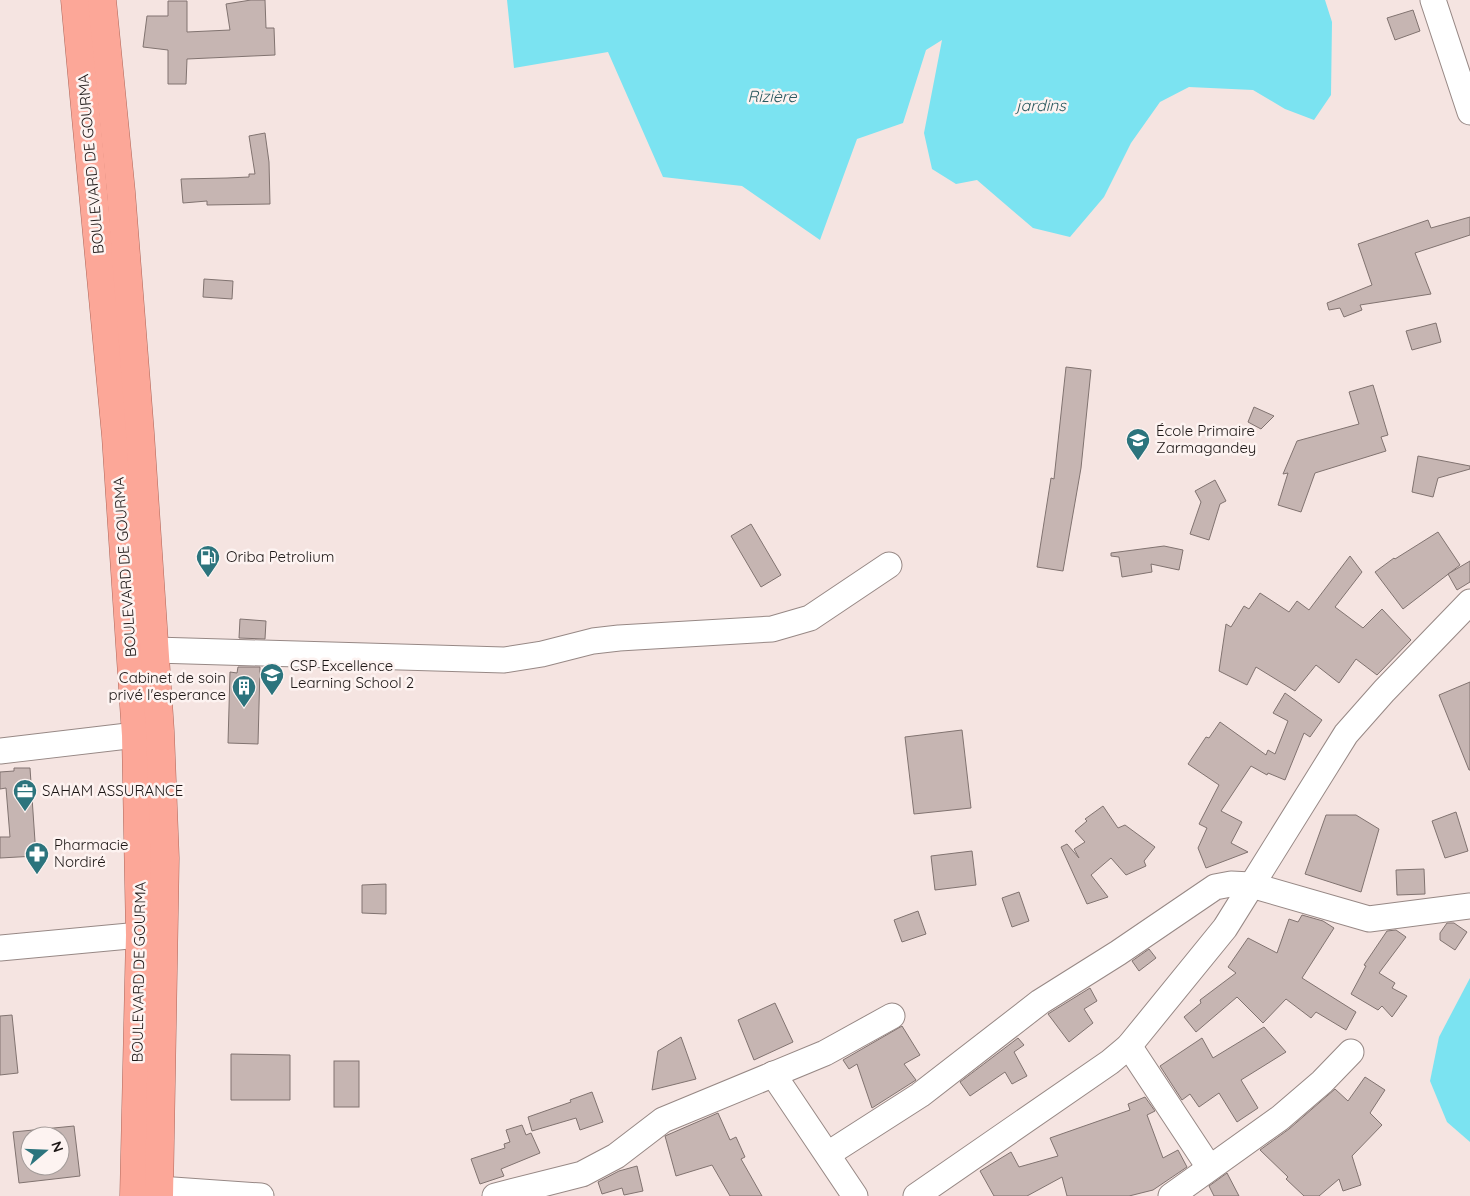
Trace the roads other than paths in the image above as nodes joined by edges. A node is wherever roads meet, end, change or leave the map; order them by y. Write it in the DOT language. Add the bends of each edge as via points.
graph roads {
  1 [pos="76,0"];
  2 [pos="102,0"];
  3 [pos="1433,0"];
  4 [pos="1470,112"];
  5 [pos="889,565"];
  6 [pos="1470,602"];
  7 [pos="155,650"];
  8 [pos="136,735"];
  9 [pos="0,751"];
  10 [pos="1251,885"];
  11 [pos="1470,906"];
  12 [pos="140,935"];
  13 [pos="0,948"];
  14 [pos="892,1016"];
  15 [pos="1129,1046"];
  16 [pos="1351,1052"];
  17 [pos="773,1074"];
  18 [pos="828,1154"];
  19 [pos="1209,1167"];
  20 [pos="151,1194"];
  21 [pos="261,1196"];
  22 [pos="494,1196"];
  23 [pos="855,1196"];
  24 [pos="916,1196"];
  25 [pos="1170,1196"];
  1 -- 8 [label="highway, BOULEVARD DE GOURMA" via="115,426"];
  2 -- 7 [label="highway, BOULEVARD DE GOURMA" via="122,201"];
  3 -- 4 [label="street"];
  5 -- 7 [label="street" via="810,618 772,629 592,641 504,660"];
  6 -- 10 [label="street" via="1346,734"];
  7 -- 20 [label="highway, BOULEVARD DE GOURMA" via="164,858"];
  8 -- 9 [label="street"];
  8 -- 12 [label="highway, BOULEVARD DE GOURMA"];
  10 -- 11 [label="street" via="1369,919"];
  10 -- 15 [label="street" via="1225,928"];
  10 -- 18 [label="street" via="1215,887 1198,897 1040,1002 920,1095"];
  12 -- 13 [label="street"];
  12 -- 20 [label="highway, BOULEVARD DE GOURMA"];
  14 -- 17 [label="street" via="825,1053"];
  15 -- 19 [label="street"];
  15 -- 24 [label="street"];
  16 -- 19 [label="street" via="1280,1118"];
  17 -- 18 [label="street"];
  17 -- 22 [label="street" via="663,1120 616,1156 582,1174"];
  18 -- 23 [label="street"];
  19 -- 25 [label="street"];
  20 -- 21 [label="street"];
}
